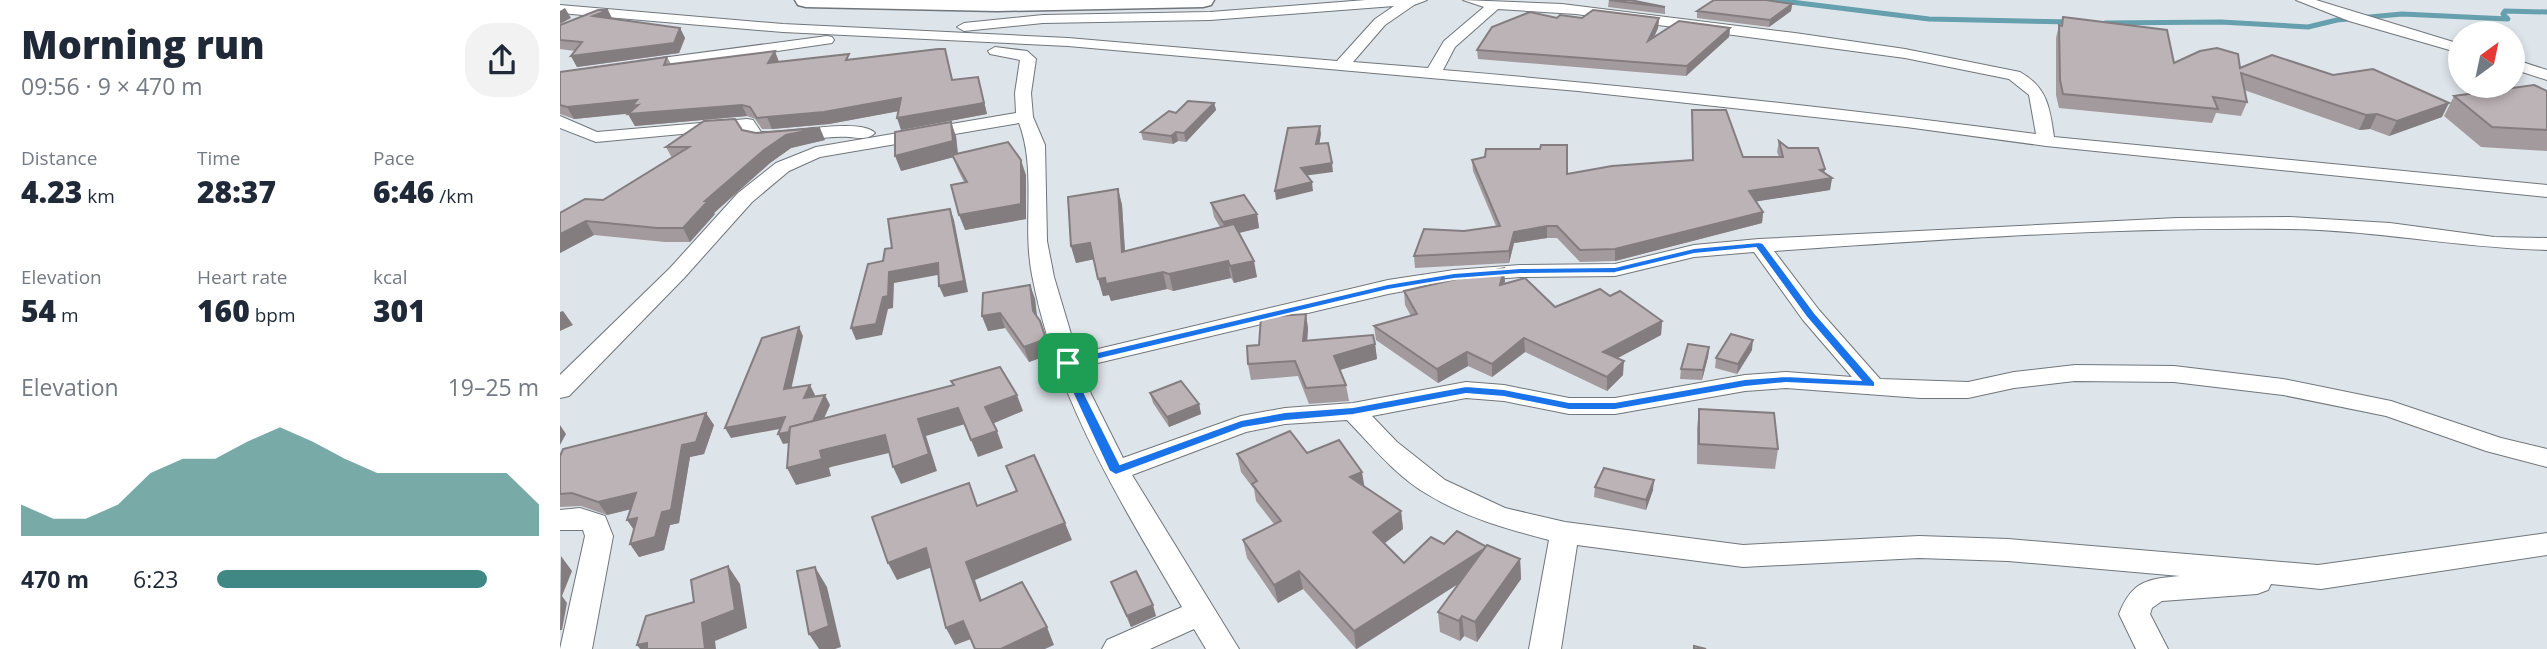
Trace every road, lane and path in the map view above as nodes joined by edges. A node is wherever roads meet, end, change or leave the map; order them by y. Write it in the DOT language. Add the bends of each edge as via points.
graph roads {
  1 [pos="806,0"];
  2 [pos="1203,0"];
  3 [pos="1470,0"];
  4 [pos="2303,0"];
  5 [pos="1415,1"];
  6 [pos="1493,7"];
  7 [pos="560,9"];
  8 [pos="601,13"];
  9 [pos="570,26"];
  10 [pos="871,33"];
  11 [pos="909,35"];
  12 [pos="821,41"];
  13 [pos="2448,46"];
  14 [pos="1340,67"];
  15 [pos="624,68"];
  16 [pos="2525,68"];
  17 [pos="1434,74"];
  18 [pos="2547,75"];
  19 [pos="1025,117"];
  20 [pos="560,121"];
  21 [pos="920,135"];
  22 [pos="596,137"];
  23 [pos="560,141"];
  24 [pos="2046,141"];
  25 [pos="2526,189"];
  26 [pos="2547,191"];
  27 [pos="2547,198"];
  28 [pos="2547,244"];
  29 [pos="1759,245"];
  30 [pos="571,361"];
  31 [pos="1068,363"];
  32 [pos="1871,384"];
  33 [pos="560,390"];
  34 [pos="1353,411"];
  35 [pos="2547,458"];
  36 [pos="1116,471"];
  37 [pos="560,520"];
  38 [pos="1565,533"];
  39 [pos="2547,544"];
  40 [pos="2321,578"];
  41 [pos="1199,613"];
  42 [pos="576,649"];
  43 [pos="1118,649"];
  44 [pos="1223,649"];
  45 [pos="1545,649"];
  46 [pos="2152,649"];
  1 -- 2 [label="highway" via="1011,4"];
  3 -- 6 [label="street"];
  4 -- 13 [label="street"];
  5 -- 11 [label="street" via="1210,16 1004,21"];
  5 -- 14 [label="street" via="1380,22"];
  6 -- 17 [label="street" via="1450,43 1437,60"];
  6 -- 24 [label="street" via="1551,7 1737,29 2014,75 2030,82 2039,96"];
  7 -- 8 [label="street"];
  8 -- 9 [label="street"];
  8 -- 10 [label="street"];
  10 -- 11 [label="street"];
  10 -- 12 [label="street"];
  11 -- 14 [label="street" via="1068,42"];
  12 -- 15 [label="street"];
  12 -- 19 [label="street" via="1022,54 1028,59"];
  14 -- 17 [label="street"];
  16 -- 18 [label="street"];
  17 -- 24 [label="street" via="1906,122"];
  19 -- 21 [label="street"];
  19 -- 31 [label="street" via="1036,145 1037,241 1043,277"];
  20 -- 22 [label="street"];
  21 -- 22 [label="street" via="837,131 769,138 756,137 747,124 735,124"];
  21 -- 30 [label="street" via="816,152 775,170 752,187 634,318"];
  22 -- 23 [label="street"];
  24 -- 25 [label="street"];
  25 -- 26 [label="street"];
  25 -- 27 [label="street"];
  28 -- 29 [label="street" via="2265,223"];
  29 -- 31 [label="street" via="1694,251 1615,270 1520,271 1388,287"];
  29 -- 32 [label="street"];
  30 -- 33 [label="street"];
  31 -- 36 [label="street"];
  32 -- 34 [label="street" via="1745,383 1615,406 1569,406 1466,390"];
  32 -- 35 [label="street" via="1968,390 2075,373 2175,374 2283,387 2391,409"];
  34 -- 36 [label="street" via="1241,424"];
  34 -- 38 [label="street" via="1388,449 1435,487 1498,516"];
  36 -- 41 [label="street"];
  37 -- 42 [label="street" via="580,518 595,523 599,536"];
  38 -- 40 [label="street" via="1743,556 1919,547 1982,549"];
  38 -- 45 [label="street"];
  39 -- 40 [label="street"];
  40 -- 46 [label="street" via="2155,590 2139,601 2134,614"];
  41 -- 43 [label="street"];
  41 -- 44 [label="street"];
}
